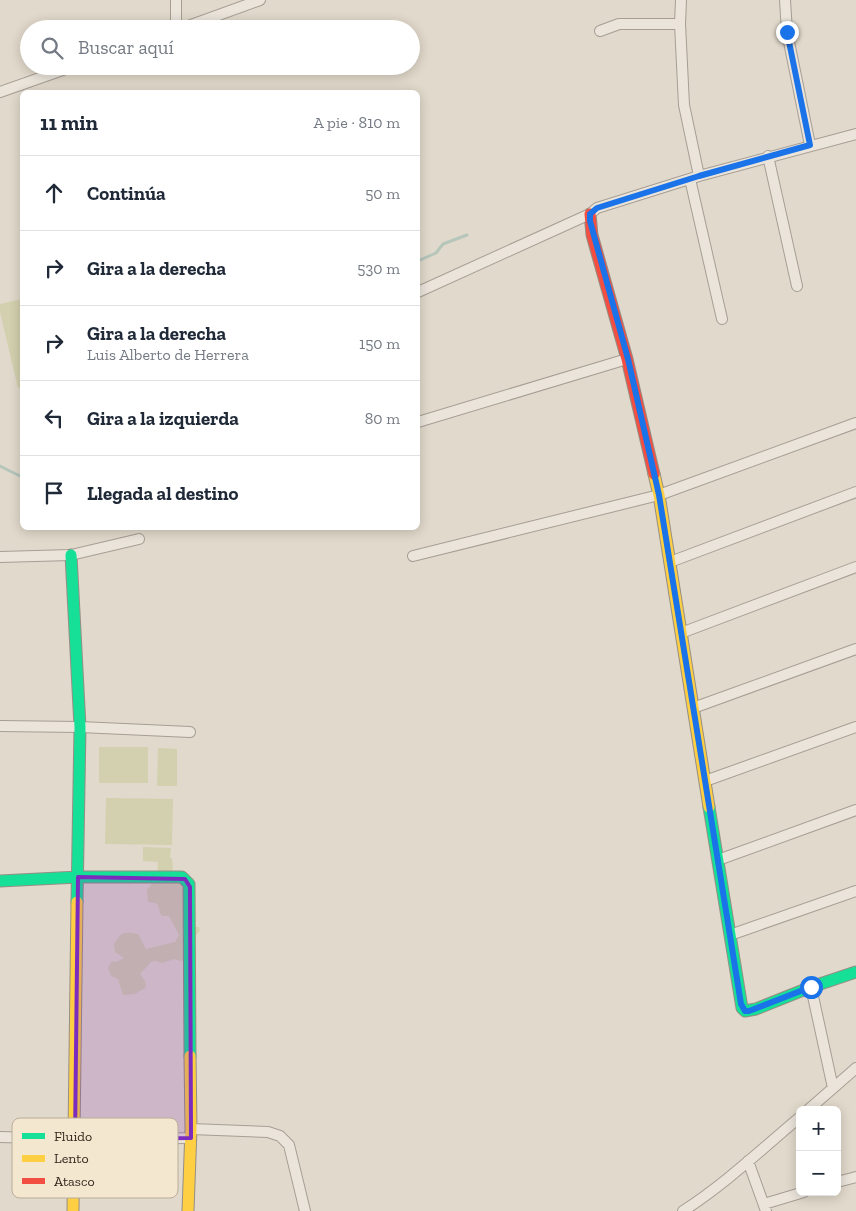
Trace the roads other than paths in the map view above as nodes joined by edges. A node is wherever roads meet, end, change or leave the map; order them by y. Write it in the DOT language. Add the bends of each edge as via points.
graph roads {
  1 [pos="176,0"];
  2 [pos="260,0"];
  3 [pos="681,0"];
  4 [pos="785,0"];
  5 [pos="177,20"];
  6 [pos="203,20"];
  7 [pos="680,24"];
  8 [pos="600,31"];
  9 [pos="48,75"];
  10 [pos="0,92"];
  11 [pos="856,134"];
  12 [pos="810,145"];
  13 [pos="768,156"];
  14 [pos="694,178"];
  15 [pos="590,214"];
  16 [pos="797,286"];
  17 [pos="420,291"];
  18 [pos="722,319"];
  19 [pos="628,359"];
  20 [pos="420,421"];
  21 [pos="856,423"];
  22 [pos="856,492"];
  23 [pos="659,495"];
  24 [pos="139,539"];
  25 [pos="71,555"];
  26 [pos="413,556"];
  27 [pos="0,557"];
  28 [pos="670,562"];
  29 [pos="856,567"];
  30 [pos="681,632"];
  31 [pos="856,649"];
  32 [pos="693,708"];
  33 [pos="0,726"];
  34 [pos="80,727"];
  35 [pos="856,727"];
  36 [pos="190,732"];
  37 [pos="705,781"];
  38 [pos="856,810"];
  39 [pos="718,860"];
  40 [pos="78,877"];
  41 [pos="0,880"];
  42 [pos="856,892"];
  43 [pos="730,935"];
  44 [pos="856,972"];
  45 [pos="811,987"];
  46 [pos="856,1068"];
  47 [pos="834,1088"];
  48 [pos="813,1106"];
  49 [pos="75,1118"];
  50 [pos="796,1120"];
  51 [pos="191,1133"];
  52 [pos="178,1134"];
  53 [pos="748,1161"];
  54 [pos="856,1176"];
  55 [pos="841,1181"];
  56 [pos="796,1195"];
  57 [pos="73,1198"];
  58 [pos="765,1208"];
  59 [pos="73,1211"];
  60 [pos="188,1211"];
  61 [pos="305,1211"];
  62 [pos="683,1211"];
  1 -- 5 [label="street"];
  2 -- 6 [label="street"];
  3 -- 7 [label="street"];
  4 -- 12 [label="street" via="787,32"];
  7 -- 8 [label="street" via="618,24"];
  7 -- 14 [label="street" via="684,106"];
  9 -- 10 [label="street"];
  11 -- 12 [label="street"];
  12 -- 13 [label="street"];
  13 -- 14 [label="street"];
  13 -- 16 [label="street"];
  14 -- 15 [label="street" via="597,208"];
  14 -- 18 [label="street"];
  15 -- 17 [label="street"];
  15 -- 19 [label="street" via="592,235"];
  19 -- 20 [label="street"];
  19 -- 23 [label="street"];
  21 -- 23 [label="street"];
  22 -- 28 [label="street"];
  23 -- 26 [label="street"];
  23 -- 28 [label="street"];
  24 -- 25 [label="street"];
  25 -- 27 [label="street"];
  25 -- 34 [label="street"];
  28 -- 30 [label="street"];
  29 -- 30 [label="street"];
  30 -- 32 [label="street"];
  31 -- 32 [label="street"];
  32 -- 37 [label="street"];
  33 -- 34 [label="street"];
  34 -- 36 [label="street"];
  34 -- 40 [label="street"];
  35 -- 37 [label="street"];
  37 -- 39 [label="street"];
  38 -- 39 [label="street"];
  39 -- 43 [label="street"];
  40 -- 41 [label="street"];
  40 -- 49 [label="street"];
  40 -- 51 [label="street" via="182,877 189,884"];
  42 -- 43 [label="street"];
  43 -- 45 [label="street" via="741,1004 745,1011"];
  44 -- 45 [label="street"];
  45 -- 47 [label="street"];
  46 -- 47 [label="street"];
  47 -- 48 [label="street"];
  50 -- 53 [label="street"];
  51 -- 52 [label="street"];
  51 -- 60 [label="street"];
  51 -- 61 [label="street" via="268,1132 280,1136 289,1145"];
  53 -- 58 [label="street"];
  53 -- 62 [label="street"];
  54 -- 55 [label="street"];
  56 -- 58 [label="street"];
  57 -- 59 [label="street"];
}
